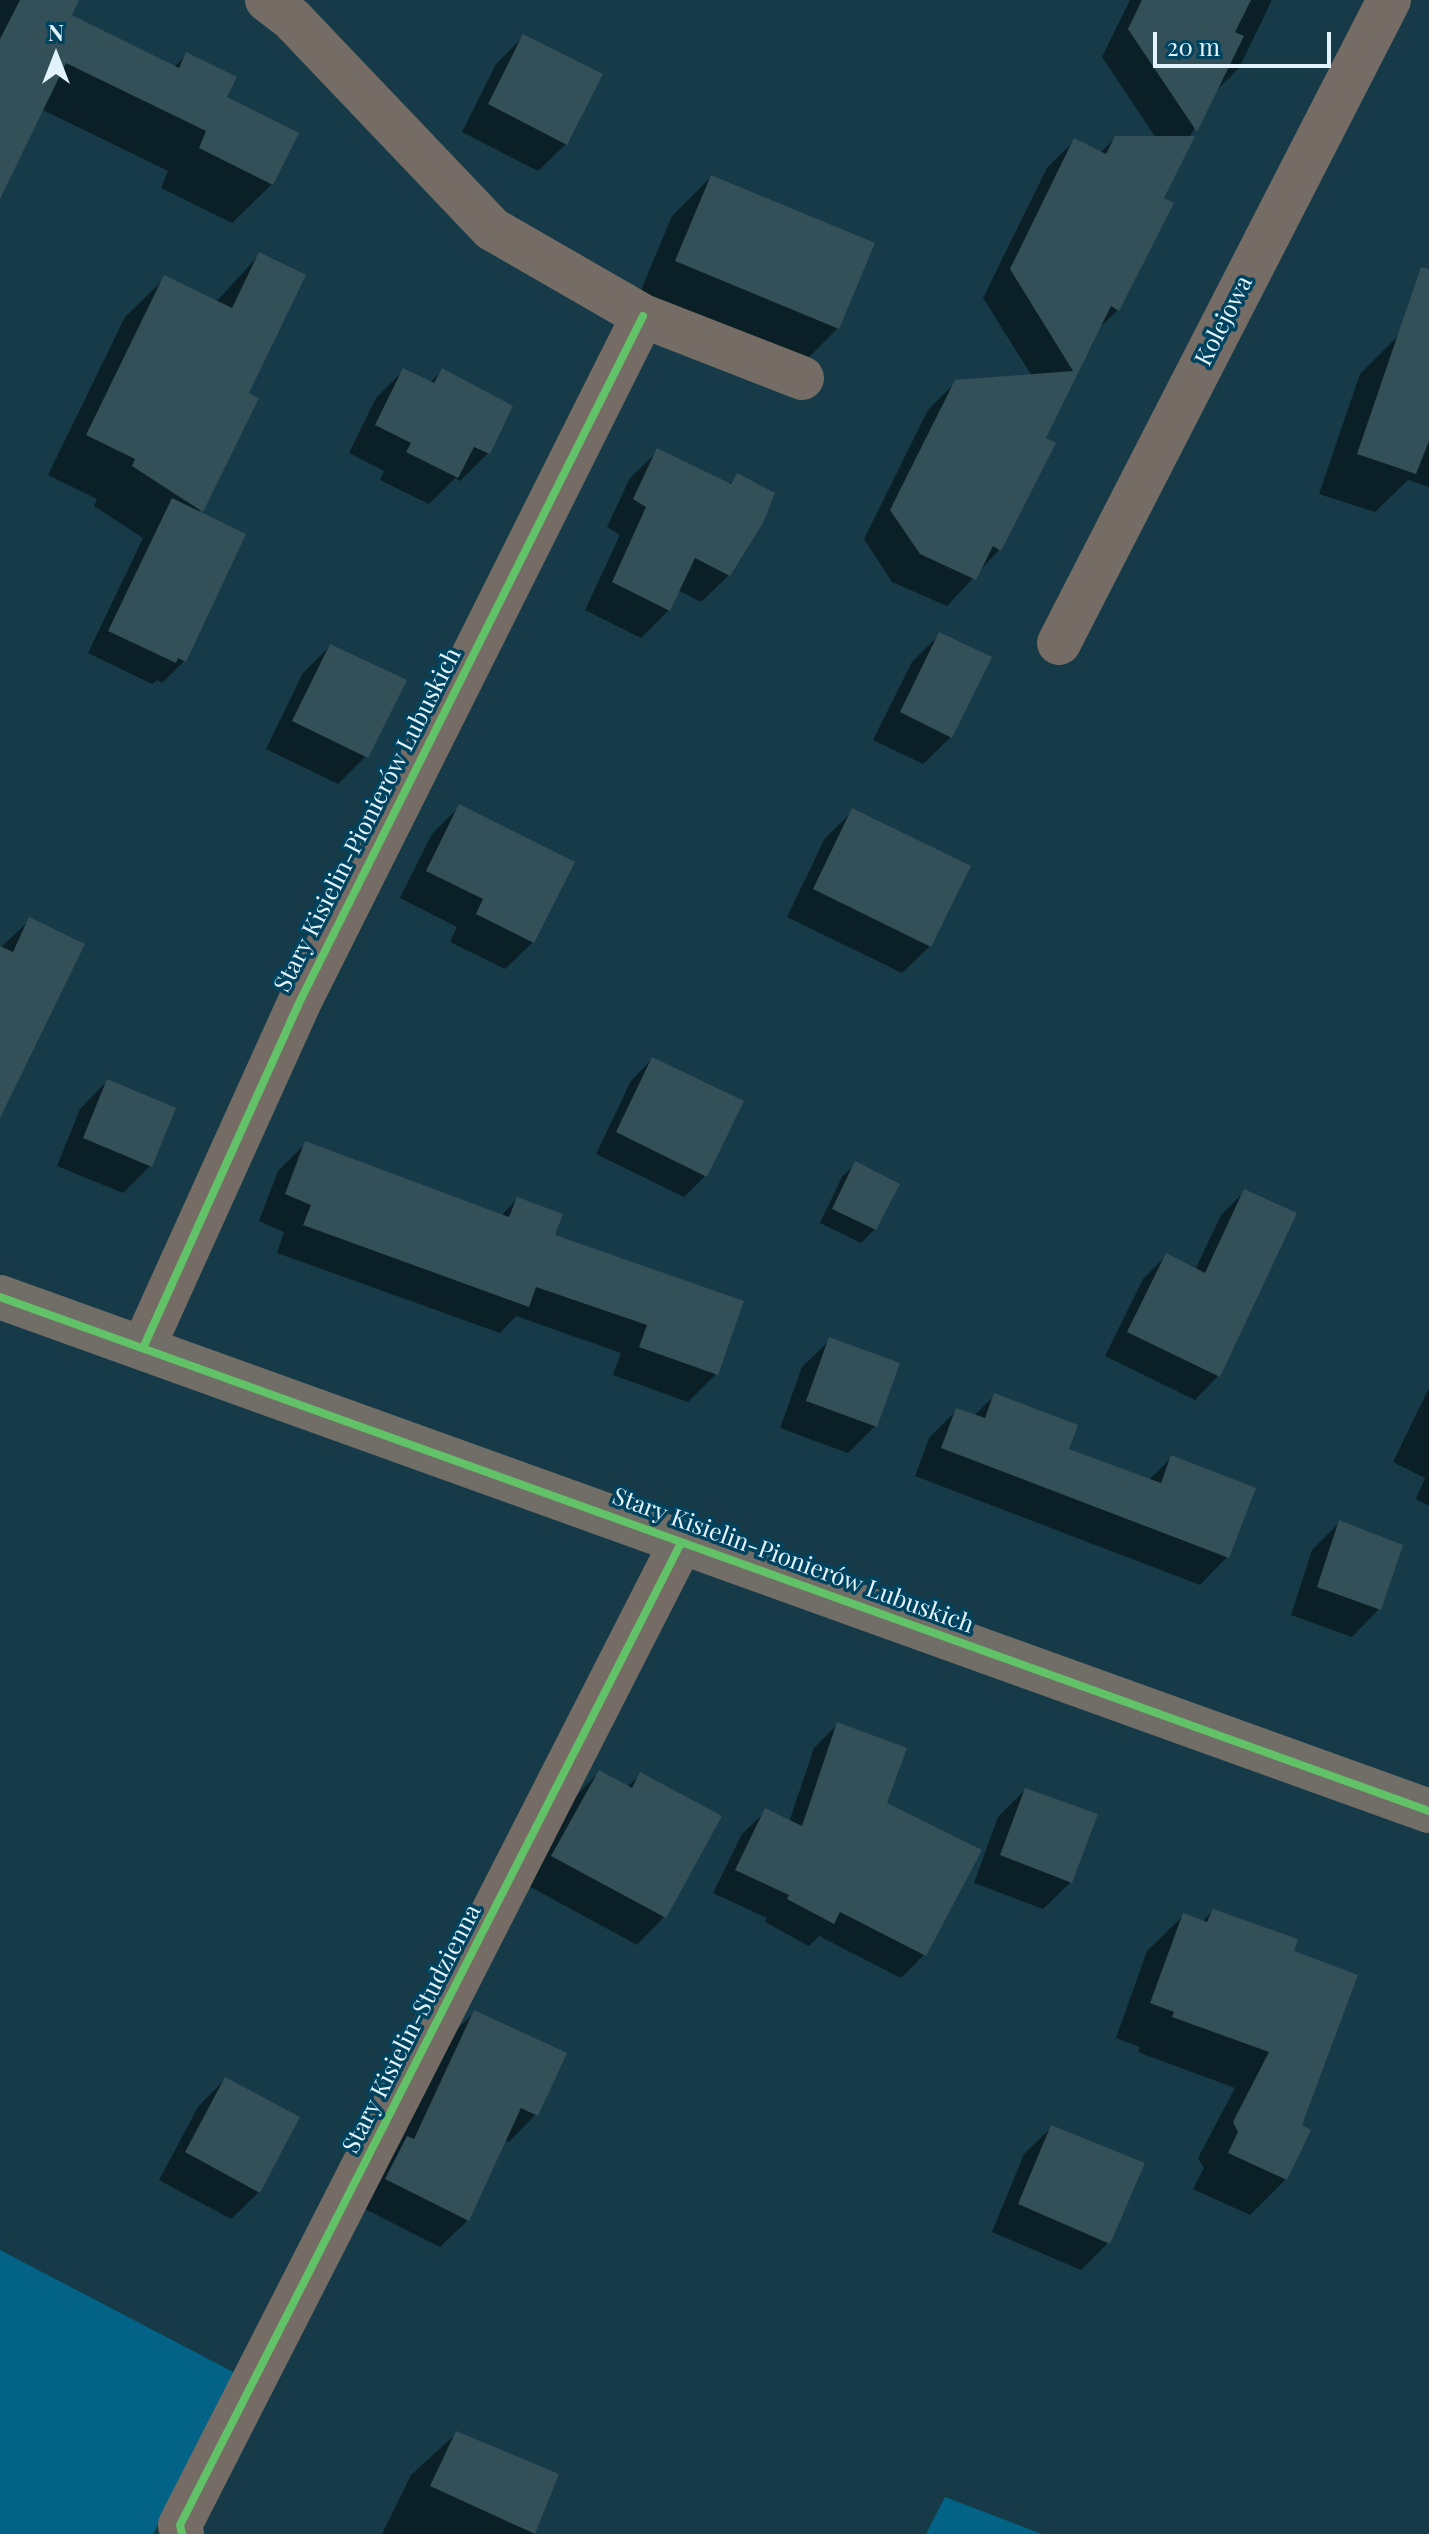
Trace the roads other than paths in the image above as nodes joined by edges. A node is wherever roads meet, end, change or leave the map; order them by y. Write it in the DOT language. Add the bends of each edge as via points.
graph roads {
  1 [pos="267,0"];
  2 [pos="1389,0"];
  3 [pos="643,316"];
  4 [pos="802,378"];
  5 [pos="1059,643"];
  6 [pos="0,1297"];
  7 [pos="143,1348"];
  8 [pos="681,1543"];
  9 [pos="1429,1811"];
  10 [pos="182,2534"];
  1 -- 3 [label="street" via="292,19 492,229"];
  2 -- 5 [label="street, Kolejowa"];
  3 -- 4 [label="street"];
  3 -- 7 [label="street, Stary Kisielin-Pionierów Lubuskich" via="300,1001"];
  6 -- 7 [label="street, Stary Kisielin-Pionierów Lubuskich"];
  7 -- 8 [label="street, Stary Kisielin-Pionierów Lubuskich"];
  8 -- 9 [label="street, Stary Kisielin-Pionierów Lubuskich"];
  8 -- 10 [label="street, Stary Kisielin-Studzienna" via="180,2525"];
}
